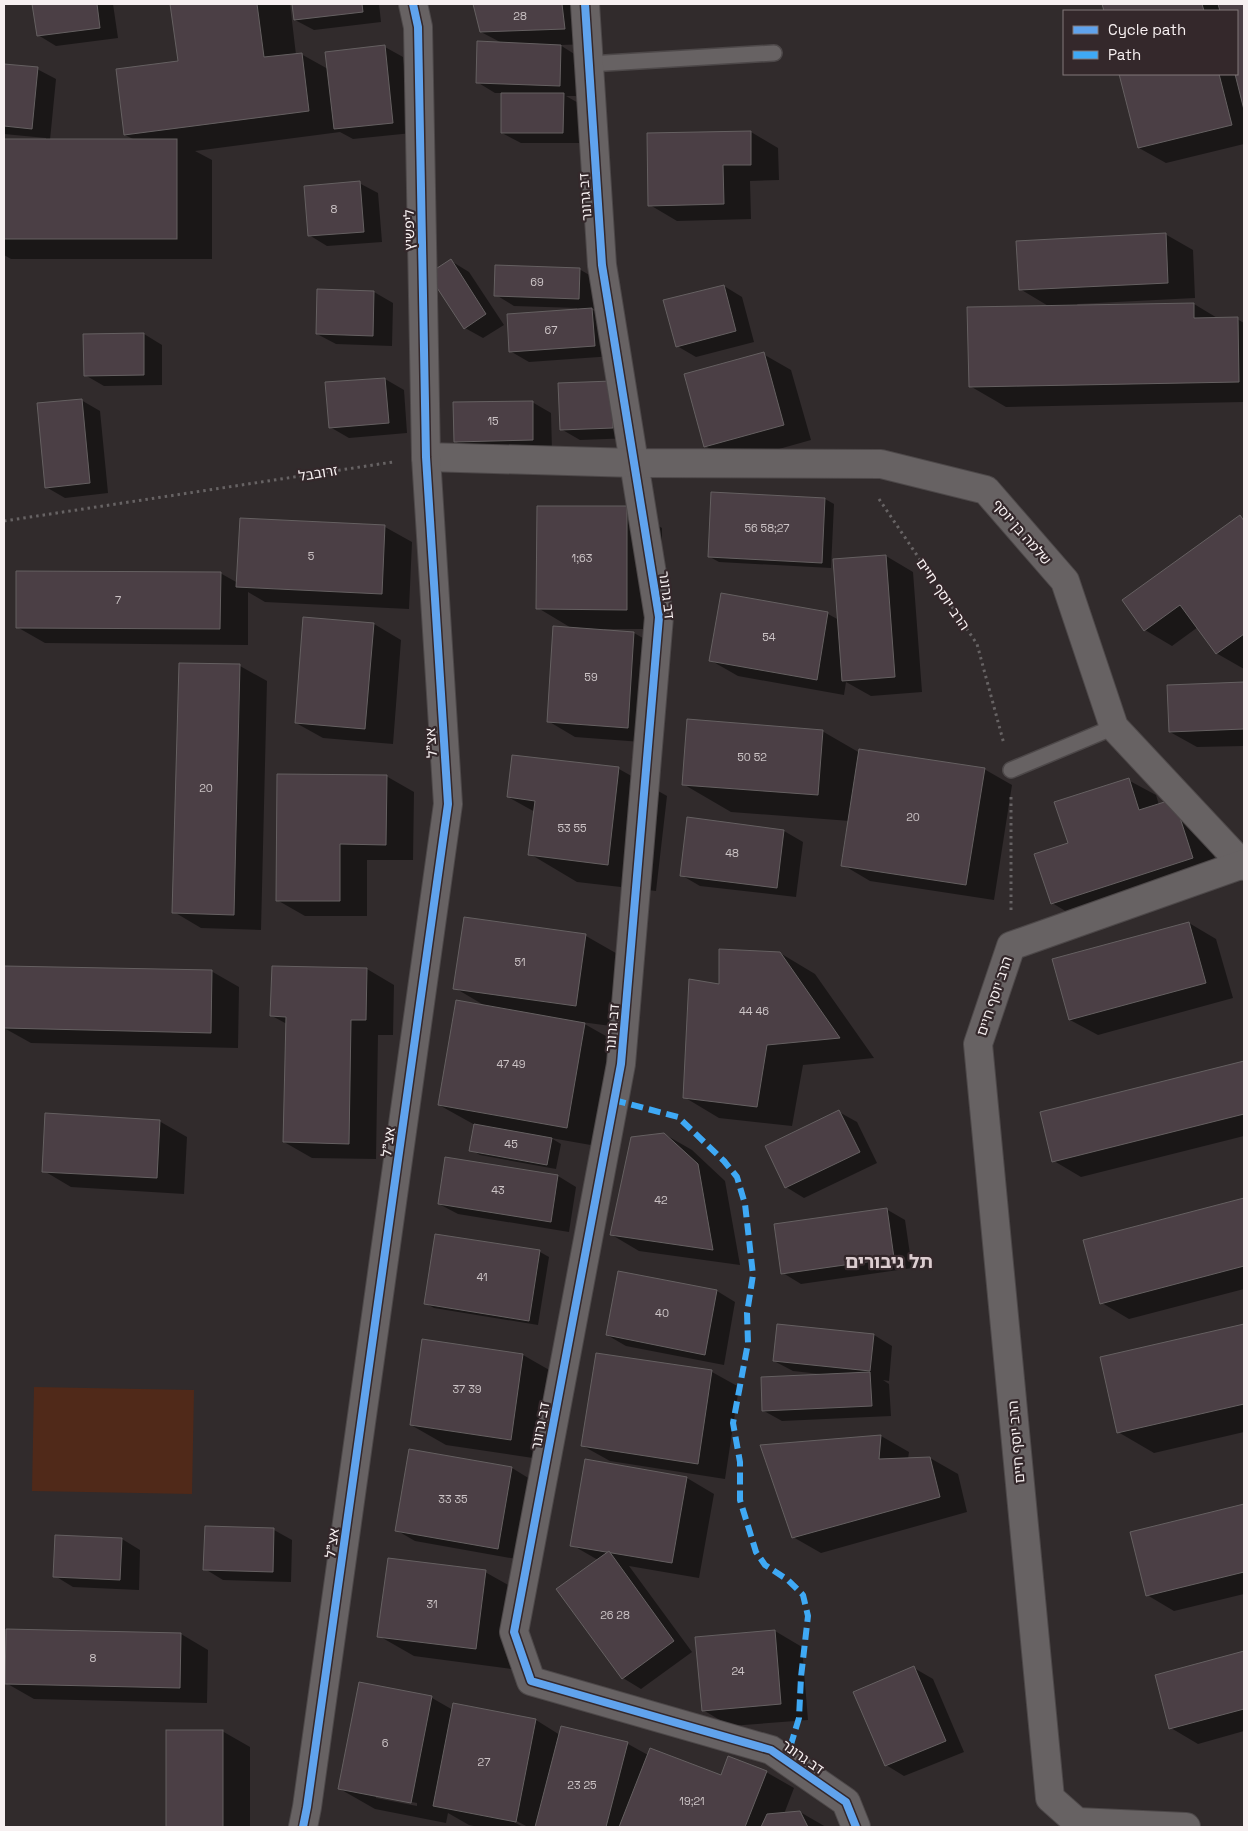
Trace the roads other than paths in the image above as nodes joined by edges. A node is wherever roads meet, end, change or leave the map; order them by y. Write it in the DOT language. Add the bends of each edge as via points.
graph roads {
  1 [pos="414,4"];
  2 [pos="584,4"];
  3 [pos="774,53"];
  4 [pos="589,64"];
  5 [pos="426,457"];
  6 [pos="634,463"];
  7 [pos="1114,727"];
  8 [pos="1011,770"];
  9 [pos="1244,865"];
  10 [pos="303,1827"];
  11 [pos="856,1827"];
  12 [pos="1186,1827"];
  1 -- 5 [label="street, ליפשיץ" via="418,27"];
  2 -- 4 [label="street, דב גרונר"];
  3 -- 4 [label="lane"];
  4 -- 6 [label="street, דב גרונר" via="602,265"];
  5 -- 6 [label="street"];
  5 -- 10 [label="street, אצ\"ל" via="448,804"];
  6 -- 7 [label="street, שלמה בן יוסף" via="881,464 986,490 1065,581"];
  6 -- 11 [label="street, דב גרונר" via="659,617 621,1064 514,1632 531,1681 771,1750 846,1802"];
  7 -- 8 [label="lane"];
  7 -- 9 [label="street, שלמה בן יוסף"];
  9 -- 12 [label="street, הרב יוסף חיים" via="1011,946 978,1044 1050,1798 1077,1822"];
}
